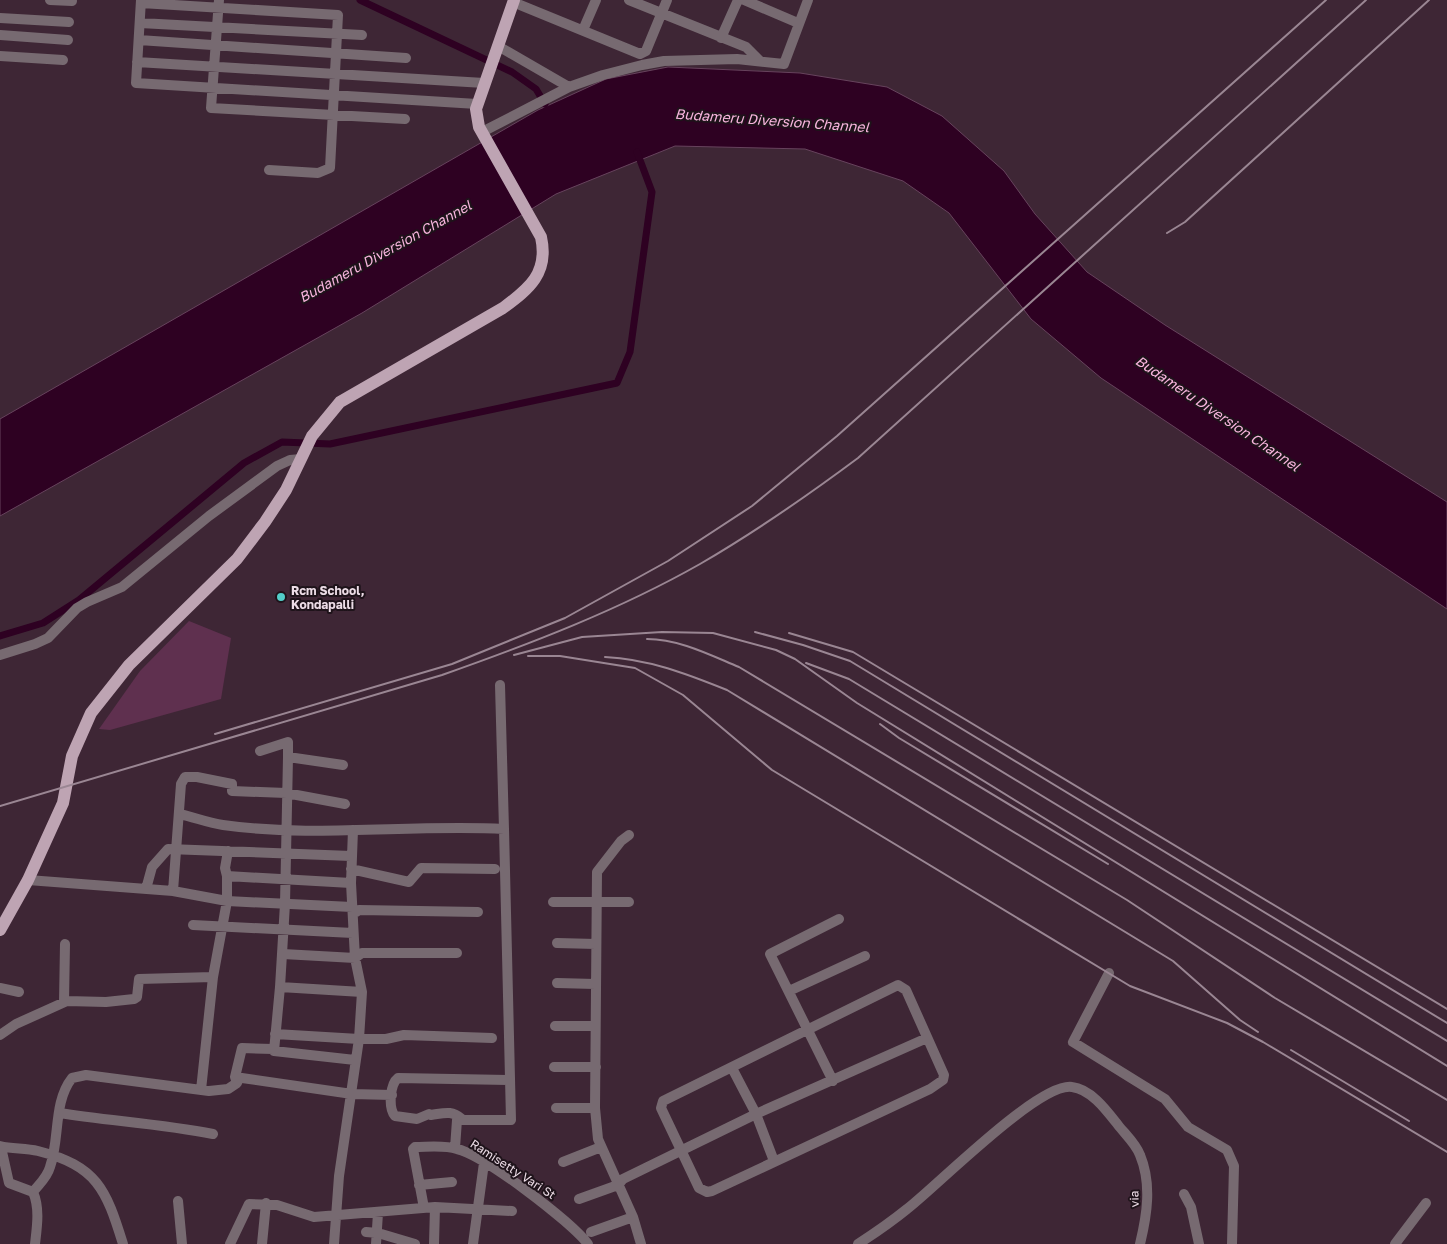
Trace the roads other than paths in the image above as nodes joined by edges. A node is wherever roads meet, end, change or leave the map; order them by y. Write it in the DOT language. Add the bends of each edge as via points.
graph roads {
  1 [pos="50,0"];
  2 [pos="596,0"];
  3 [pos="629,0"];
  4 [pos="667,0"];
  5 [pos="738,0"];
  6 [pos="744,0"];
  7 [pos="808,0"];
  8 [pos="72,1"];
  9 [pos="514,1"];
  10 [pos="141,2"];
  11 [pos="219,4"];
  12 [pos="662,14"];
  13 [pos="0,18"];
  14 [pos="69,22"];
  15 [pos="140,23"];
  16 [pos="798,23"];
  17 [pos="217,27"];
  18 [pos="583,30"];
  19 [pos="337,34"];
  20 [pos="362,35"];
  21 [pos="0,36"];
  22 [pos="721,38"];
  23 [pos="68,40"];
  24 [pos="139,40"];
  25 [pos="216,45"];
  26 [pos="497,47"];
  27 [pos="336,52"];
  28 [pos="0,56"];
  29 [pos="406,58"];
  30 [pos="63,60"];
  31 [pos="760,61"];
  32 [pos="137,62"];
  33 [pos="214,67"];
  34 [pos="335,74"];
  35 [pos="484,83"];
  36 [pos="569,87"];
  37 [pos="213,88"];
  38 [pos="334,96"];
  39 [pos="477,104"];
  40 [pos="333,116"];
  41 [pos="404,119"];
  42 [pos="482,132"];
  43 [pos="269,170"];
  44 [pos="301,459"];
  45 [pos="0,655"];
  46 [pos="500,685"];
  47 [pos="260,751"];
  48 [pos="288,757"];
  49 [pos="343,765"];
  50 [pos="286,794"];
  51 [pos="345,804"];
  52 [pos="179,814"];
  53 [pos="504,828"];
  54 [pos="286,829"];
  55 [pos="353,830"];
  56 [pos="629,835"];
  57 [pos="177,851"];
  58 [pos="228,851"];
  59 [pos="286,854"];
  60 [pos="351,856"];
  61 [pos="351,869"];
  62 [pos="495,869"];
  63 [pos="227,876"];
  64 [pos="284,879"];
  65 [pos="28,880"];
  66 [pos="351,883"];
  67 [pos="146,889"];
  68 [pos="173,891"];
  69 [pos="227,901"];
  70 [pos="553,902"];
  71 [pos="597,902"];
  72 [pos="629,902"];
  73 [pos="285,904"];
  74 [pos="352,907"];
  75 [pos="478,912"];
  76 [pos="839,919"];
  77 [pos="193,925"];
  78 [pos="223,927"];
  79 [pos="0,930"];
  80 [pos="283,930"];
  81 [pos="354,933"];
  82 [pos="557,943"];
  83 [pos="65,944"];
  84 [pos="596,944"];
  85 [pos="457,953"];
  86 [pos="283,954"];
  87 [pos="865,956"];
  88 [pos="355,958"];
  89 [pos="1108,973"];
  90 [pos="214,977"];
  91 [pos="557,983"];
  92 [pos="595,984"];
  93 [pos="280,987"];
  94 [pos="0,988"];
  95 [pos="789,991"];
  96 [pos="19,992"];
  97 [pos="362,992"];
  98 [pos="64,1002"];
  99 [pos="555,1026"];
  100 [pos="595,1026"];
  101 [pos="809,1029"];
  102 [pos="275,1034"];
  103 [pos="0,1035"];
  104 [pos="492,1038"];
  105 [pos="927,1038"];
  106 [pos="358,1039"];
  107 [pos="273,1049"];
  108 [pos="355,1060"];
  109 [pos="554,1066"];
  110 [pos="596,1067"];
  111 [pos="732,1068"];
  112 [pos="235,1077"];
  113 [pos="508,1080"];
  114 [pos="833,1081"];
  115 [pos="201,1090"];
  116 [pos="352,1094"];
  117 [pos="392,1095"];
  118 [pos="556,1108"];
  119 [pos="595,1108"];
  120 [pos="59,1113"];
  121 [pos="756,1114"];
  122 [pos="462,1119"];
  123 [pos="212,1134"];
  124 [pos="1,1146"];
  125 [pos="601,1147"];
  126 [pos="455,1148"];
  127 [pos="680,1150"];
  128 [pos="53,1156"];
  129 [pos="774,1161"];
  130 [pos="563,1162"];
  131 [pos="484,1163"];
  132 [pos="452,1182"];
  133 [pos="4,1184"];
  134 [pos="618,1185"];
  135 [pos="419,1186"];
  136 [pos="32,1192"];
  137 [pos="1184,1194"];
  138 [pos="579,1199"];
  139 [pos="178,1201"];
  140 [pos="1426,1203"];
  141 [pos="266,1204"];
  142 [pos="434,1206"];
  143 [pos="424,1208"];
  144 [pos="478,1208"];
  145 [pos="512,1210"];
  146 [pos="378,1213"];
  147 [pos="336,1216"];
  148 [pos="633,1217"];
  149 [pos="366,1232"];
  150 [pos="378,1233"];
  151 [pos="588,1239"];
  152 [pos="35,1244"];
  153 [pos="123,1244"];
  154 [pos="182,1244"];
  155 [pos="230,1244"];
  156 [pos="262,1244"];
  157 [pos="334,1244"];
  158 [pos="376,1244"];
  159 [pos="415,1244"];
  160 [pos="434,1244"];
  161 [pos="473,1244"];
  162 [pos="574,1244"];
  163 [pos="640,1244"];
  164 [pos="858,1244"];
  165 [pos="1140,1244"];
  166 [pos="1199,1244"];
  167 [pos="1232,1244"];
  168 [pos="1395,1244"];
  1 -- 8 [label="street"];
  2 -- 18 [label="street"];
  3 -- 12 [label="street"];
  4 -- 12 [label="street"];
  5 -- 22 [label="street"];
  6 -- 16 [label="street"];
  7 -- 16 [label="street"];
  9 -- 18 [label="street"];
  9 -- 26 [label="main road"];
  10 -- 11 [label="street"];
  10 -- 15 [label="street"];
  11 -- 17 [label="street"];
  11 -- 19 [label="street" via="338,16"];
  12 -- 18 [label="street" via="646,51 640,54"];
  12 -- 22 [label="street"];
  13 -- 14 [label="street"];
  15 -- 17 [label="street"];
  15 -- 24 [label="street"];
  16 -- 31 [label="street" via="784,64"];
  17 -- 19 [label="street"];
  17 -- 25 [label="street"];
  19 -- 20 [label="street"];
  19 -- 27 [label="street"];
  21 -- 23 [label="street"];
  22 -- 31 [label="street" via="751,50"];
  24 -- 25 [label="street"];
  24 -- 32 [label="street"];
  25 -- 27 [label="street"];
  25 -- 33 [label="street"];
  26 -- 35 [label="main road"];
  26 -- 36 [label="street"];
  27 -- 29 [label="street"];
  27 -- 34 [label="street"];
  28 -- 30 [label="street"];
  31 -- 36 [label="street" via="664,60"];
  32 -- 33 [label="street"];
  32 -- 37 [label="street" via="136,83"];
  33 -- 34 [label="street"];
  33 -- 37 [label="street"];
  34 -- 35 [label="street"];
  34 -- 38 [label="street"];
  35 -- 39 [label="main road"];
  36 -- 42 [label="street"];
  37 -- 38 [label="street"];
  37 -- 40 [label="street" via="211,108"];
  38 -- 39 [label="street"];
  38 -- 40 [label="street"];
  39 -- 42 [label="main road" via="476,116"];
  40 -- 41 [label="street"];
  40 -- 43 [label="street" via="330,168 318,173"];
  42 -- 44 [label="main road" via="541,237 542,262 536,279 503,308 340,402 309,441"];
  44 -- 45 [label="street" via="276,466 122,587 78,608 48,638"];
  44 -- 65 [label="main road" via="286,490 237,558 129,665 92,713 72,756 63,803"];
  46 -- 53 [label="street"];
  47 -- 48 [label="street" via="288,742"];
  48 -- 49 [label="street"];
  48 -- 50 [label="street"];
  50 -- 51 [label="street"];
  50 -- 52 [label="street" via="232,791 232,784 188,777 182,781"];
  50 -- 54 [label="street"];
  52 -- 54 [label="street" via="222,825"];
  52 -- 57 [label="street"];
  53 -- 55 [label="street"];
  53 -- 113 [label="street"];
  54 -- 55 [label="street"];
  54 -- 59 [label="street"];
  55 -- 60 [label="street"];
  56 -- 71 [label="street" via="597,872"];
  57 -- 58 [label="street"];
  57 -- 67 [label="street" via="168,849 152,867"];
  57 -- 68 [label="street"];
  58 -- 59 [label="street"];
  58 -- 63 [label="street"];
  59 -- 60 [label="street"];
  59 -- 64 [label="street"];
  60 -- 61 [label="street"];
  61 -- 62 [label="street" via="409,882 421,868"];
  61 -- 66 [label="street"];
  63 -- 64 [label="street"];
  63 -- 69 [label="street"];
  64 -- 66 [label="street"];
  64 -- 73 [label="street"];
  65 -- 67 [label="street"];
  65 -- 79 [label="main road"];
  66 -- 74 [label="street"];
  67 -- 68 [label="street"];
  68 -- 69 [label="street"];
  69 -- 73 [label="street"];
  69 -- 78 [label="street"];
  70 -- 71 [label="street"];
  71 -- 72 [label="street"];
  71 -- 84 [label="street"];
  73 -- 74 [label="street"];
  73 -- 80 [label="street"];
  74 -- 75 [label="street" via="356,912"];
  74 -- 81 [label="street"];
  76 -- 95 [label="street" via="770,954"];
  77 -- 78 [label="street"];
  78 -- 80 [label="street"];
  78 -- 90 [label="street"];
  80 -- 81 [label="street"];
  80 -- 86 [label="street"];
  81 -- 88 [label="street"];
  82 -- 84 [label="street"];
  83 -- 98 [label="street"];
  84 -- 92 [label="street"];
  85 -- 88 [label="street" via="362,953"];
  86 -- 88 [label="street"];
  86 -- 93 [label="street"];
  87 -- 95 [label="street"];
  88 -- 97 [label="street"];
  89 -- 167 [label="street" via="1073,1042 1165,1098 1188,1127 1227,1150 1234,1166"];
  90 -- 98 [label="street" via="139,979 134,999"];
  90 -- 115 [label="street"];
  91 -- 92 [label="street"];
  92 -- 100 [label="street"];
  93 -- 97 [label="street"];
  93 -- 102 [label="street"];
  94 -- 96 [label="street"];
  95 -- 101 [label="street"];
  97 -- 106 [label="street"];
  98 -- 103 [label="street"];
  99 -- 100 [label="street"];
  100 -- 110 [label="street"];
  101 -- 105 [label="street" via="898,985 906,990"];
  101 -- 111 [label="street"];
  101 -- 114 [label="street"];
  102 -- 106 [label="street"];
  102 -- 107 [label="street"];
  104 -- 106 [label="street" via="404,1036"];
  105 -- 114 [label="street"];
  105 -- 129 [label="street" via="944,1075 943,1080"];
  106 -- 108 [label="street"];
  107 -- 108 [label="street" via="277,1053"];
  107 -- 112 [label="street" via="242,1048"];
  108 -- 116 [label="street"];
  109 -- 110 [label="street"];
  110 -- 119 [label="street"];
  111 -- 121 [label="street"];
  111 -- 127 [label="street" via="661,1103 660,1108"];
  112 -- 115 [label="street" via="237,1083 228,1089"];
  112 -- 116 [label="street"];
  113 -- 117 [label="street" via="398,1078"];
  113 -- 122 [label="street" via="510,1120"];
  114 -- 121 [label="street"];
  115 -- 120 [label="street" via="78,1075 72,1078 64,1091"];
  116 -- 117 [label="street"];
  116 -- 147 [label="street"];
  117 -- 122 [label="street" via="392,1114 398,1118 418,1119 429,1114 450,1112"];
  118 -- 119 [label="street"];
  119 -- 125 [label="street"];
  120 -- 123 [label="street" via="159,1124"];
  120 -- 128 [label="street"];
  121 -- 127 [label="street"];
  121 -- 129 [label="street"];
  122 -- 126 [label="street" via="456,1121"];
  124 -- 128 [label="street"];
  124 -- 133 [label="street"];
  125 -- 130 [label="street"];
  125 -- 134 [label="street"];
  126 -- 131 [label="street, Ramisetty Vari St"];
  126 -- 135 [label="street, Ramisetty Vari St" via="413,1147"];
  127 -- 129 [label="street" via="699,1188 708,1192"];
  127 -- 134 [label="street" via="623,1179"];
  128 -- 136 [label="street" via="44,1180"];
  128 -- 153 [label="street" via="78,1166 103,1189"];
  131 -- 144 [label="street"];
  131 -- 151 [label="street, Ramisetty Vari St"];
  132 -- 135 [label="street"];
  133 -- 136 [label="street"];
  134 -- 138 [label="street"];
  134 -- 148 [label="street"];
  135 -- 143 [label="street, Ramisetty Vari St"];
  136 -- 152 [label="street" via="37,1213"];
  137 -- 166 [label="street" via="1191,1207"];
  139 -- 154 [label="street"];
  140 -- 168 [label="street"];
  141 -- 147 [label="street" via="307,1216"];
  141 -- 155 [label="street" via="247,1204"];
  141 -- 156 [label="street"];
  142 -- 143 [label="street"];
  142 -- 144 [label="street"];
  142 -- 160 [label="street"];
  143 -- 146 [label="street"];
  144 -- 145 [label="street"];
  144 -- 161 [label="street"];
  146 -- 147 [label="street"];
  146 -- 150 [label="street"];
  147 -- 157 [label="street"];
  148 -- 151 [label="street"];
  148 -- 163 [label="street"];
  149 -- 150 [label="street"];
  150 -- 158 [label="street"];
  150 -- 159 [label="street"];
  151 -- 162 [label="street"];
  164 -- 165 [label="street, via" via="907,1210 1025,1108 1052,1092 1071,1086 1084,1091 1107,1110 1140,1153 1148,1208"];
}
